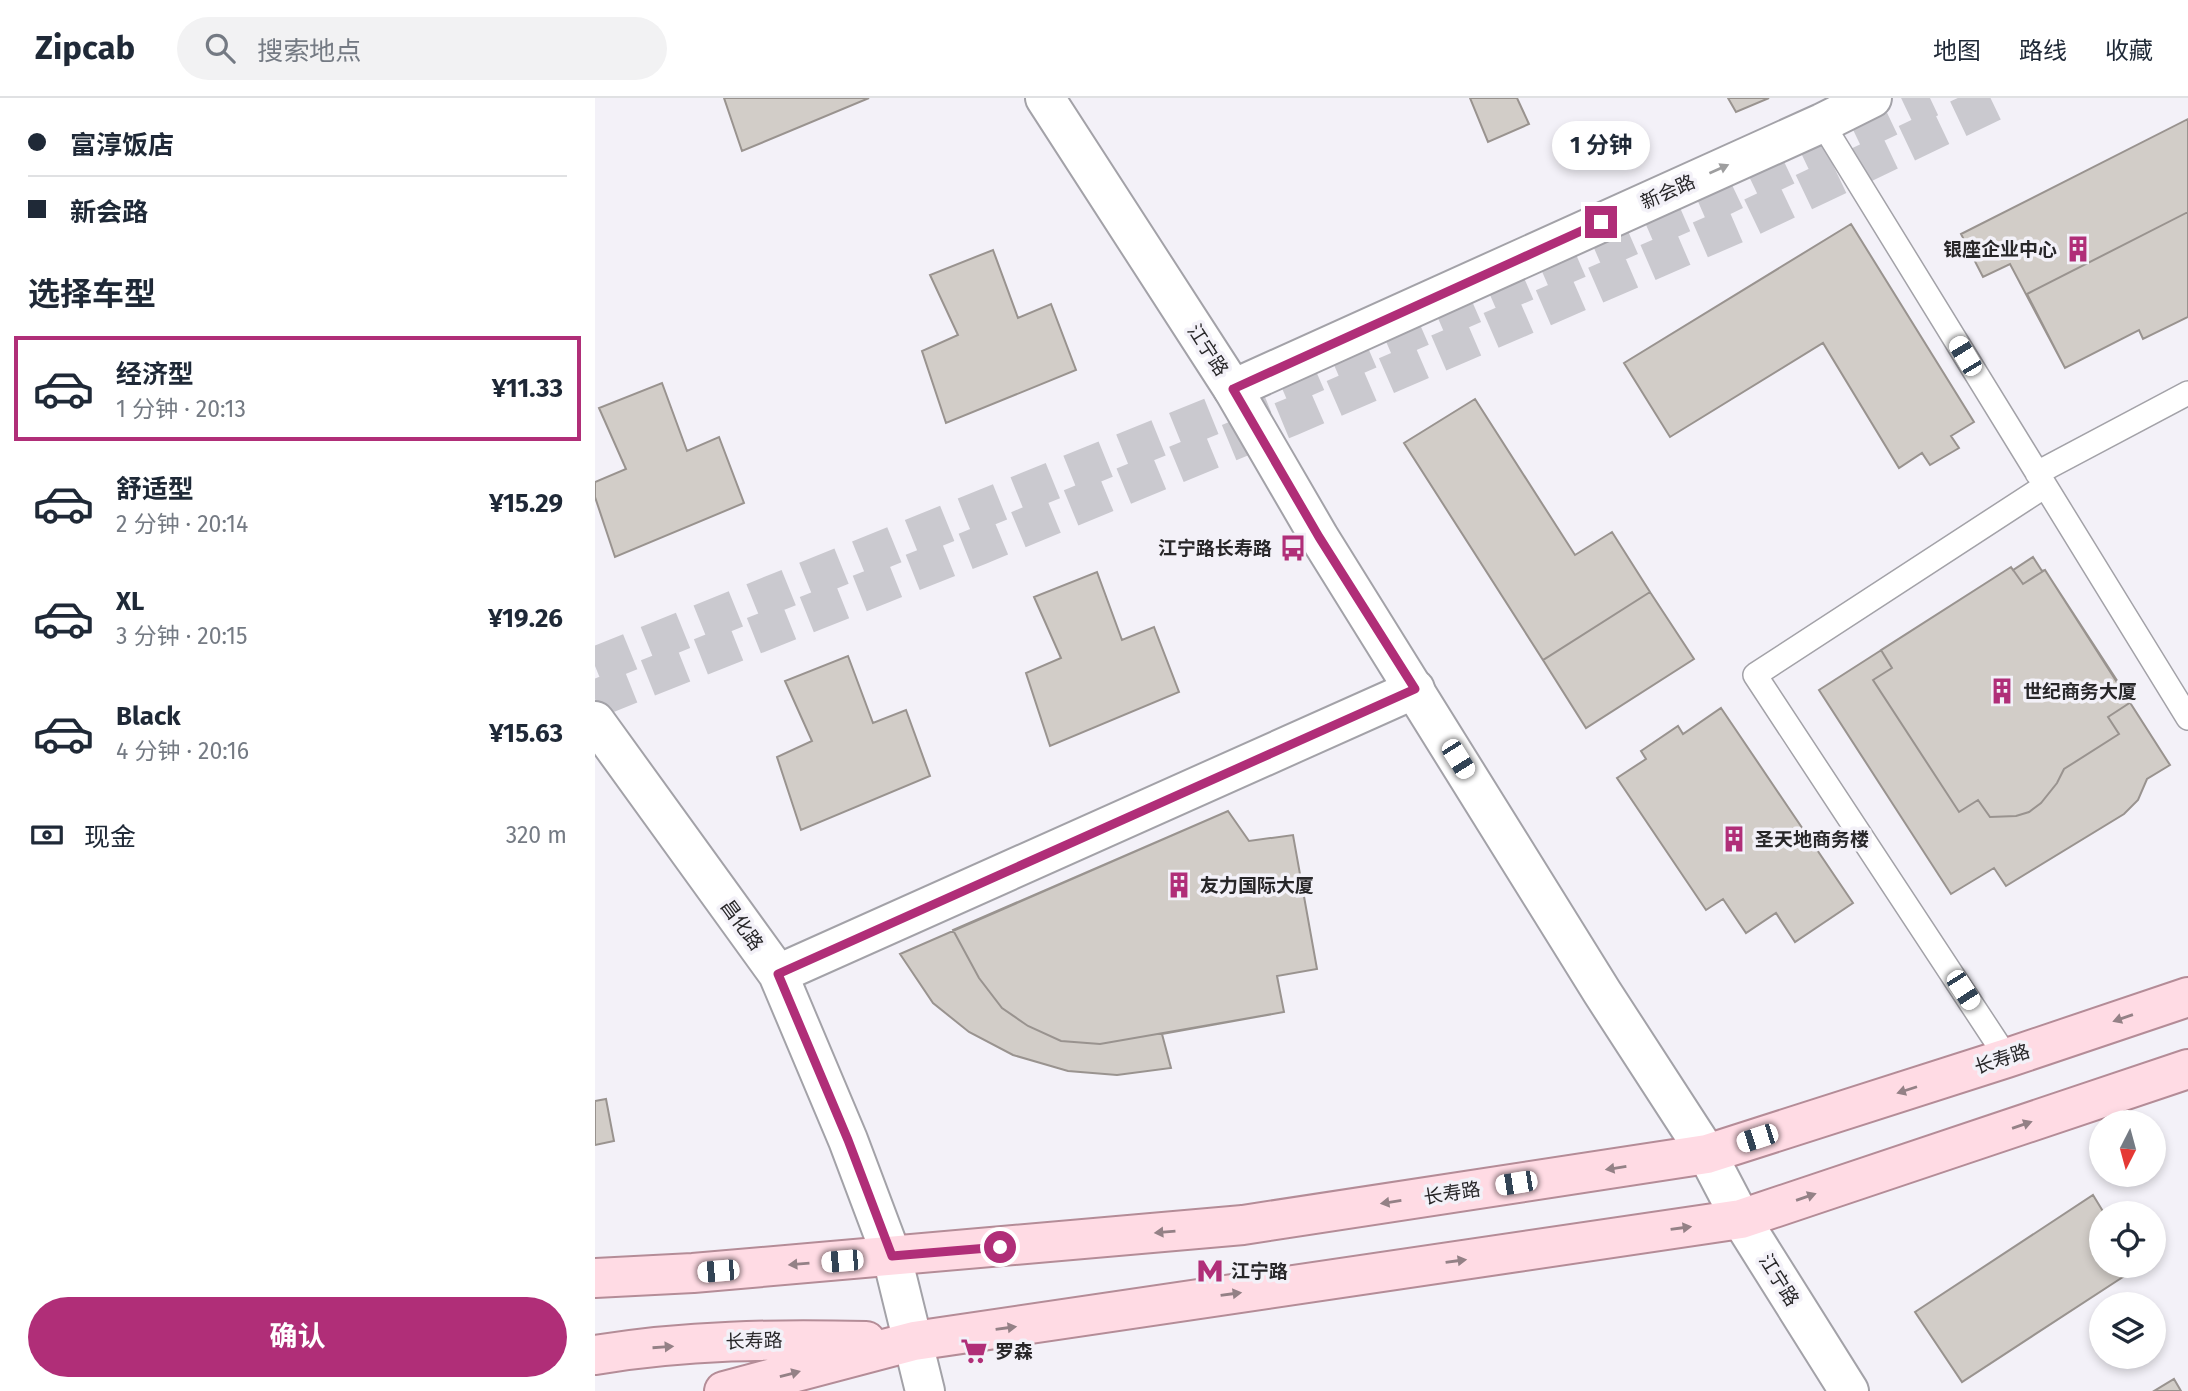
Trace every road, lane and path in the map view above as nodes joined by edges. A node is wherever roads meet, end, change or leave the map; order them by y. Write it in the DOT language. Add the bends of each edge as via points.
graph roads {
  1 [pos="1045,98"];
  2 [pos="1872,98"];
  3 [pos="1822,123"];
  4 [pos="1233,389"];
  5 [pos="2188,393"];
  6 [pos="2041,479"];
  7 [pos="1415,689"];
  8 [pos="2188,718"];
  9 [pos="595,722"];
  10 [pos="778,974"];
  11 [pos="2188,997"];
  12 [pos="2007,1058"];
  13 [pos="2188,1069"];
  14 [pos="1707,1154"];
  15 [pos="1741,1219"];
  16 [pos="892,1256"];
  17 [pos="693,1273"];
  18 [pos="595,1278"];
  19 [pos="595,1297"];
  20 [pos="914,1341"];
  21 [pos="595,1355"];
  22 [pos="725,1391"];
  23 [pos="925,1391"];
  24 [pos="1849,1391"];
  1 -- 4 [label="street, 江宁路"];
  2 -- 3 [label="street, 新会路"];
  4 -- 3 [label="street, 新会路, one-way"];
  3 -- 6 [label="lane"];
  4 -- 7 [label="street, 江宁路"];
  5 -- 6 [label="lane"];
  6 -- 8 [label="lane"];
  6 -- 12 [label="lane" via="1755,675"];
  7 -- 10 [label="street"];
  7 -- 14 [label="street, 江宁路"];
  9 -- 10 [label="street, 昌化路"];
  10 -- 16 [label="street, 昌化路"];
  11 -- 12 [label="main road, 长寿路, one-way"];
  12 -- 14 [label="main road, 长寿路, one-way"];
  15 -- 13 [label="main road, 长寿路, one-way"];
  14 -- 15 [label="street, 江宁路"];
  14 -- 16 [label="main road, 长寿路, one-way" via="1243,1225"];
  20 -- 15 [label="main road, 长寿路, one-way"];
  15 -- 24 [label="street, 江宁路"];
  16 -- 17 [label="main road, 长寿路, one-way"];
  16 -- 20 [label="street, 昌化路"];
  17 -- 18 [label="main road, 长寿路"];
  17 -- 19 [label="main road, 长寿路"];
  21 -- 20 [label="main road, 长寿路, one-way" via="762,1339"];
  22 -- 20 [label="main road, 长寿路, one-way"];
  20 -- 23 [label="street, 昌化路"];
}
